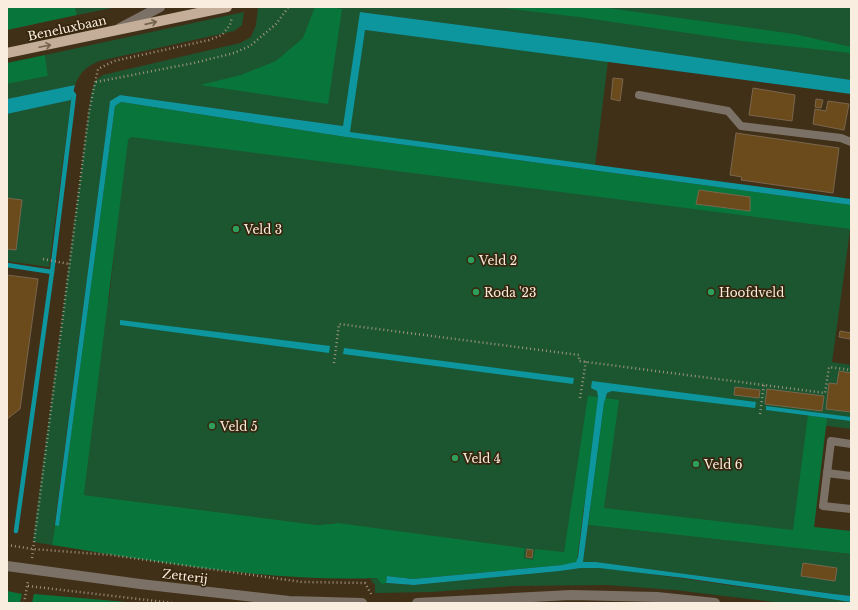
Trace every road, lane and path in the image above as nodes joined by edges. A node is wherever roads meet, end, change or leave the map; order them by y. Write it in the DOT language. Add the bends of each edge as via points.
graph roads {
  1 [pos="160,7"];
  2 [pos="214,8"];
  3 [pos="288,8"];
  4 [pos="230,10"];
  5 [pos="113,32"];
  6 [pos="7,53"];
  7 [pos="96,82"];
  8 [pos="639,95"];
  9 [pos="851,142"];
  10 [pos="43,259"];
  11 [pos="69,264"];
  12 [pos="586,361"];
  13 [pos="334,363"];
  14 [pos="851,370"];
  15 [pos="764,384"];
  16 [pos="580,398"];
  17 [pos="760,414"];
  18 [pos="851,444"];
  19 [pos="827,473"];
  20 [pos="851,476"];
  21 [pos="851,509"];
  22 [pos="7,545"];
  23 [pos="34,549"];
  24 [pos="7,566"];
  25 [pos="30,569"];
  26 [pos="372,596"];
  27 [pos="24,603"];
  28 [pos="173,603"];
  29 [pos="362,603"];
  30 [pos="416,603"];
  31 [pos="715,603"];
  1 -- 5 [label="street"];
  2 -- 4 [label="main road, Beneluxbaan"];
  5 -- 2 [label="main road, Beneluxbaan, one-way"];
  3 -- 7 [label="path" via="276,24 255,43 234,53"];
  4 -- 7 [label="path" via="230,25 222,35 114,61 98,70"];
  6 -- 5 [label="main road, Beneluxbaan, one-way"];
  7 -- 11 [label="path" via="89,112"];
  8 -- 9 [label="lane" via="728,111 741,126 841,138"];
  10 -- 11 [label="path"];
  11 -- 23 [label="path"];
  12 -- 13 [label="path" via="579,361 579,355 339,324"];
  12 -- 15 [label="path"];
  12 -- 16 [label="path"];
  14 -- 15 [label="path" via="829,367 825,393"];
  15 -- 17 [label="path"];
  18 -- 19 [label="lane" via="831,441"];
  19 -- 20 [label="lane"];
  19 -- 21 [label="lane" via="824,506"];
  22 -- 23 [label="path"];
  23 -- 25 [label="path"];
  23 -- 26 [label="path" via="111,555 302,582 365,583"];
  24 -- 25 [label="street, Zetterij"];
  25 -- 29 [label="street, Zetterij" via="288,601"];
  27 -- 28 [label="path" via="28,586"];
  30 -- 31 [label="street" via="571,594 657,597"];
}
